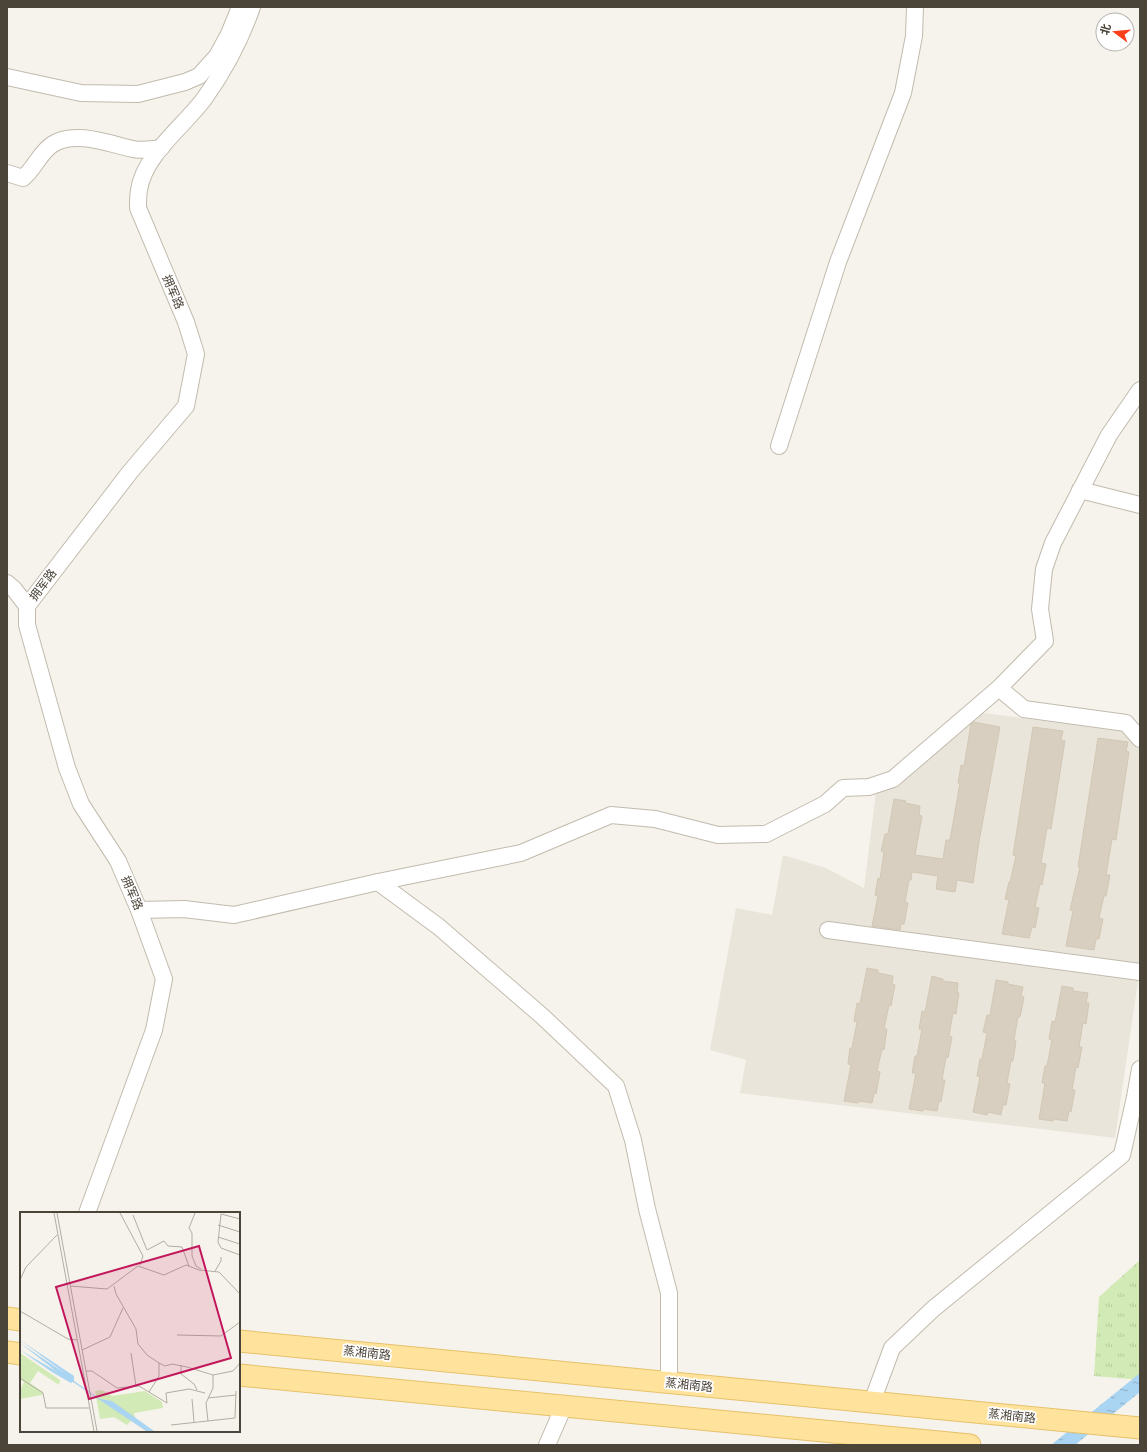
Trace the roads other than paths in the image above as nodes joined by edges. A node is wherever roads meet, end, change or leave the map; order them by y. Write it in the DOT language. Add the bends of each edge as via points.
graph roads {
  1 [pos="240,7"];
  2 [pos="252,7"];
  3 [pos="915,7"];
  4 [pos="7,77"];
  5 [pos="161,148"];
  6 [pos="7,173"];
  7 [pos="1140,390"];
  8 [pos="780,446"];
  9 [pos="1080,490"];
  10 [pos="1140,505"];
  11 [pos="7,583"];
  12 [pos="27,606"];
  13 [pos="999,688"];
  14 [pos="1140,739"];
  15 [pos="378,882"];
  16 [pos="140,910"];
  17 [pos="828,930"];
  18 [pos="1140,972"];
  19 [pos="1140,1069"];
  20 [pos="87,1212"];
  21 [pos="7,1318"];
  22 [pos="20,1320"];
  23 [pos="240,1341"];
  24 [pos="7,1352"];
  25 [pos="20,1354"];
  26 [pos="240,1375"];
  27 [pos="669,1383"];
  28 [pos="872,1402"];
  29 [pos="564,1406"];
  30 [pos="1140,1428"];
  31 [pos="548,1445"];
  32 [pos="970,1445"];
  1 -- 4 [label="street" via="217,56 199,76 184,82 138,94 81,93"];
  2 -- 5 [label="street, 拥军路" via="228,61 208,93"];
  3 -- 8 [label="street" via="914,36 903,93 838,262"];
  5 -- 6 [label="street" via="134,150 106,142 66,138 52,144 42,153 23,178"];
  5 -- 12 [label="street, 拥军路" via="144,172 138,208 186,322 196,354 186,406 130,472"];
  7 -- 9 [label="street" via="1109,435"];
  9 -- 10 [label="street"];
  9 -- 13 [label="street" via="1053,543 1044,569 1040,609 1044,641"];
  11 -- 12 [label="street"];
  12 -- 16 [label="street, 拥军路" via="27,625 70,775 81,804 118,861"];
  13 -- 14 [label="street" via="1024,709 1126,723"];
  13 -- 15 [label="street" via="893,779 868,787 843,788 825,804 766,834 718,835 655,819 611,815 521,852"];
  15 -- 16 [label="street" via="234,915 184,909"];
  15 -- 27 [label="street" via="439,927 542,1016 616,1086 633,1140 647,1209 669,1293"];
  16 -- 20 [label="street, 拥军路" via="164,979 154,1030"];
  17 -- 18 [label="street"];
  19 -- 28 [label="street" via="1122,1155 933,1309 892,1348"];
  21 -- 22 [label="main road"];
  23 -- 27 [label="main road, 蒸湘南路"];
  24 -- 25 [label="main road"];
  26 -- 29 [label="main road"];
  27 -- 28 [label="main road, 蒸湘南路"];
  28 -- 30 [label="main road, 蒸湘南路"];
  29 -- 31 [label="street"];
  29 -- 32 [label="main road"];
}
